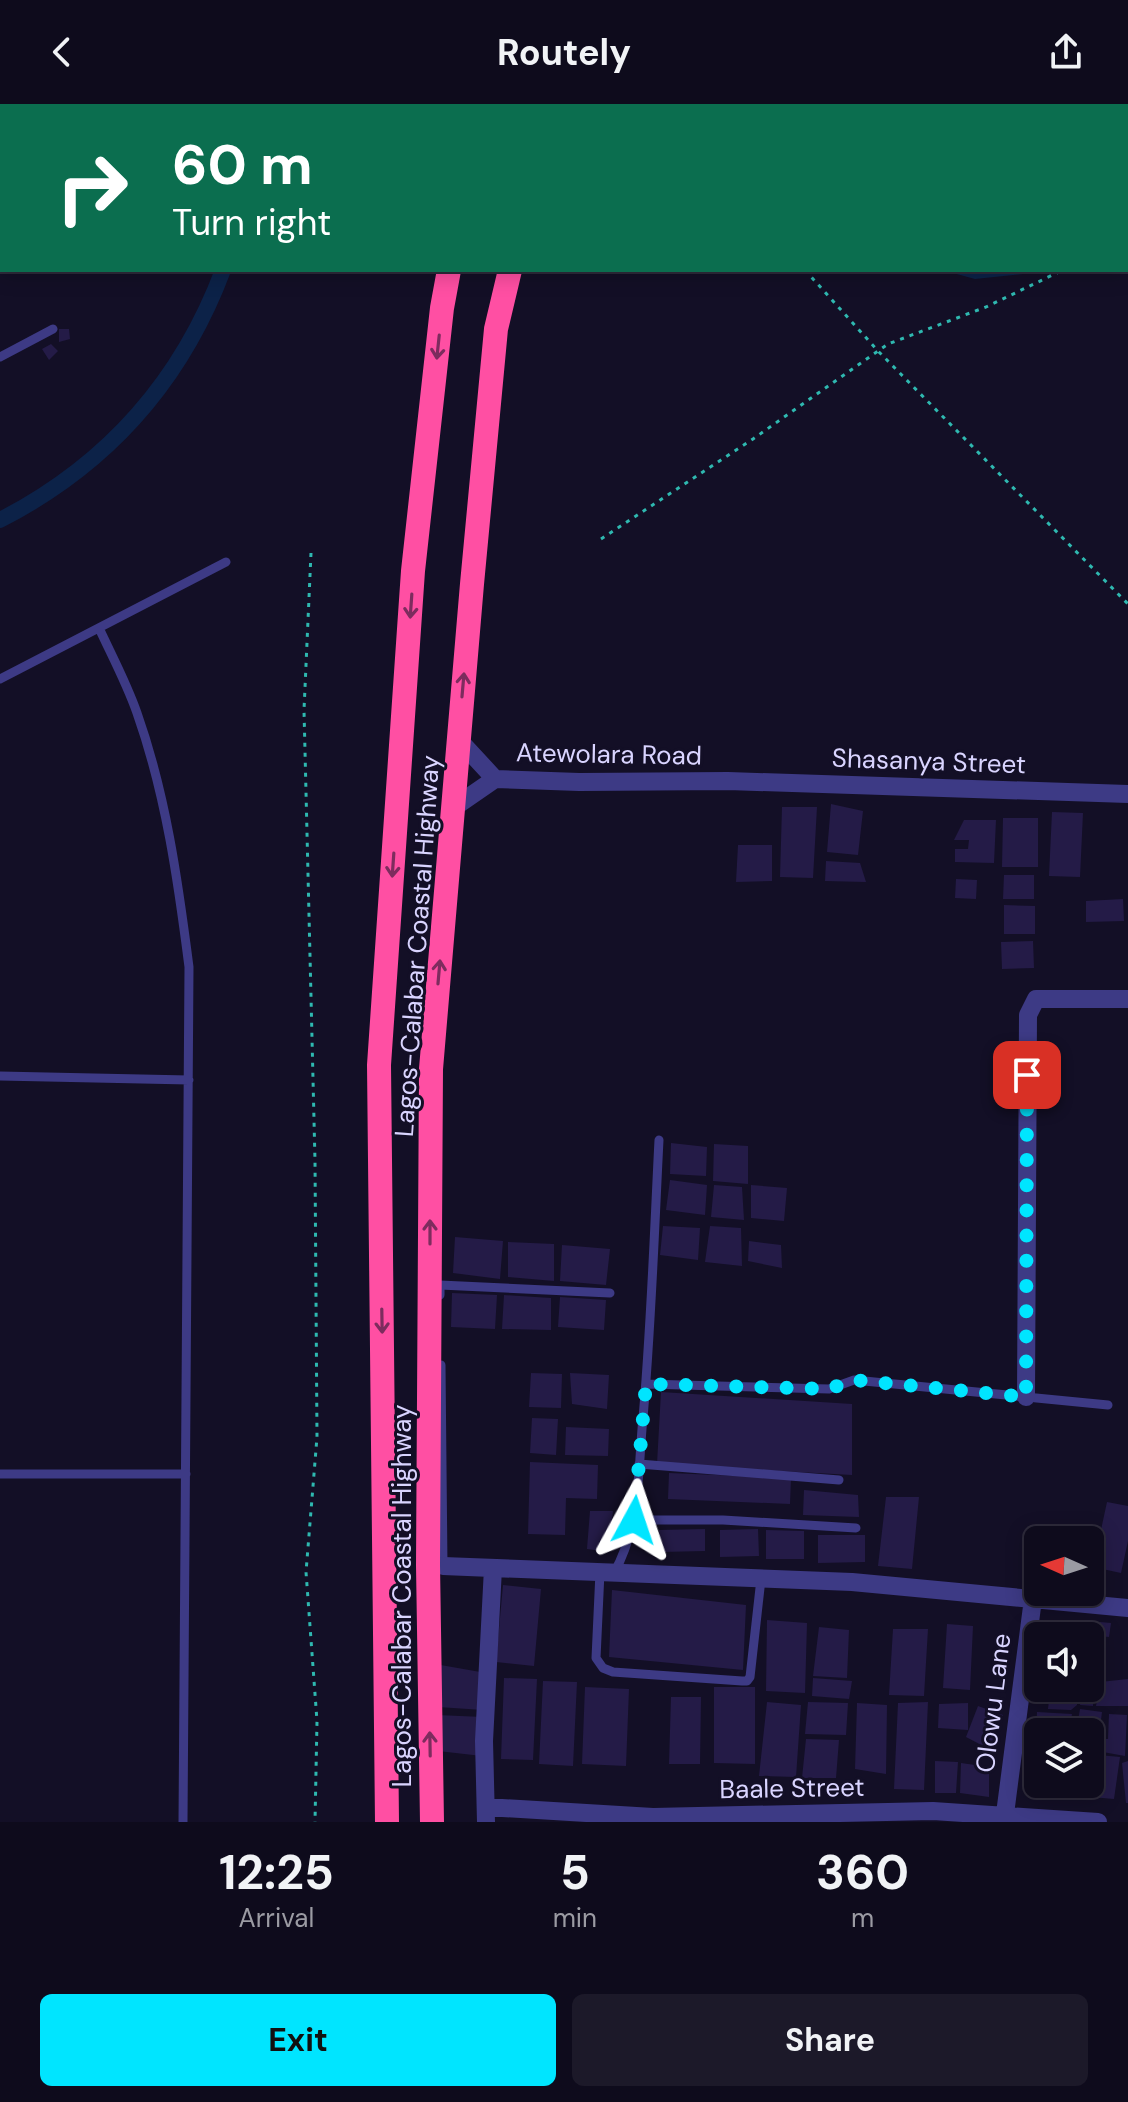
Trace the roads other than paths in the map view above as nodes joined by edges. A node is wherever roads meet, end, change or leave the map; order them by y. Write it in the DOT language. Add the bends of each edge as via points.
graph roads {
  1 [pos="449,272"];
  2 [pos="510,272"];
  3 [pos="53,329"];
  4 [pos="0,357"];
  5 [pos="226,562"];
  6 [pos="99,628"];
  7 [pos="0,679"];
  8 [pos="459,740"];
  9 [pos="495,779"];
  10 [pos="728,781"];
  11 [pos="1128,794"];
  12 [pos="453,808"];
  13 [pos="1128,999"];
  14 [pos="0,1076"];
  15 [pos="189,1080"];
  16 [pos="659,1140"];
  17 [pos="610,1293"];
  18 [pos="441,1316"];
  19 [pos="441,1347"];
  20 [pos="646,1384"];
  21 [pos="1026,1397"];
  22 [pos="1108,1405"];
  23 [pos="639,1464"];
  24 [pos="0,1474"];
  25 [pos="186,1474"];
  26 [pos="839,1480"];
  27 [pos="634,1520"];
  28 [pos="856,1528"];
  29 [pos="443,1566"];
  30 [pos="493,1568"];
  31 [pos="607,1572"];
  32 [pos="761,1579"];
  33 [pos="1024,1598"];
  34 [pos="1032,1606"];
  35 [pos="1104,1606"];
  36 [pos="1128,1608"];
  37 [pos="486,1814"];
  38 [pos="1005,1814"];
  39 [pos="183,1822"];
  40 [pos="387,1822"];
  41 [pos="432,1822"];
  42 [pos="1098,1822"];
  1 -- 40 [label="highway, Lagos-Calabar Coastal Highway, one-way" via="413,571 379,1065"];
  8 -- 2 [label="highway, Lagos-Calabar Coastal Highway, one-way" via="496,329"];
  3 -- 4 [label="lane"];
  5 -- 6 [label="lane"];
  6 -- 7 [label="lane"];
  6 -- 15 [label="lane" via="136,711 178,876 189,967"];
  8 -- 9 [label="street, Atewolara Road"];
  8 -- 12 [label="highway, Lagos-Calabar Coastal Highway"];
  9 -- 10 [label="street, Atewolara Road"];
  9 -- 12 [label="street"];
  10 -- 11 [label="street, Shasanya Street"];
  41 -- 12 [label="highway, Lagos-Calabar Coastal Highway, one-way" via="431,1069"];
  13 -- 21 [label="street" via="1036,999 1028,1015"];
  14 -- 15 [label="lane"];
  15 -- 25 [label="lane"];
  16 -- 20 [label="lane"];
  17 -- 18 [label="lane" via="440,1285"];
  19 -- 29 [label="lane"];
  20 -- 21 [label="lane" via="829,1389 854,1380"];
  20 -- 23 [label="lane"];
  21 -- 22 [label="lane"];
  23 -- 26 [label="lane"];
  23 -- 27 [label="lane"];
  24 -- 25 [label="lane"];
  25 -- 39 [label="lane"];
  27 -- 28 [label="lane"];
  27 -- 31 [label="lane" via="627,1550"];
  29 -- 30 [label="street"];
  30 -- 31 [label="street"];
  30 -- 37 [label="street" via="484,1741"];
  31 -- 32 [label="street"];
  31 -- 32 [label="lane" via="596,1658 603,1668 742,1681 750,1677"];
  32 -- 33 [label="street"];
  34 -- 38 [label="street, Olowu Lane"];
  35 -- 36 [label="street"];
  37 -- 38 [label="street, Baale Street"];
  38 -- 42 [label="street, Baale Street"];
}
